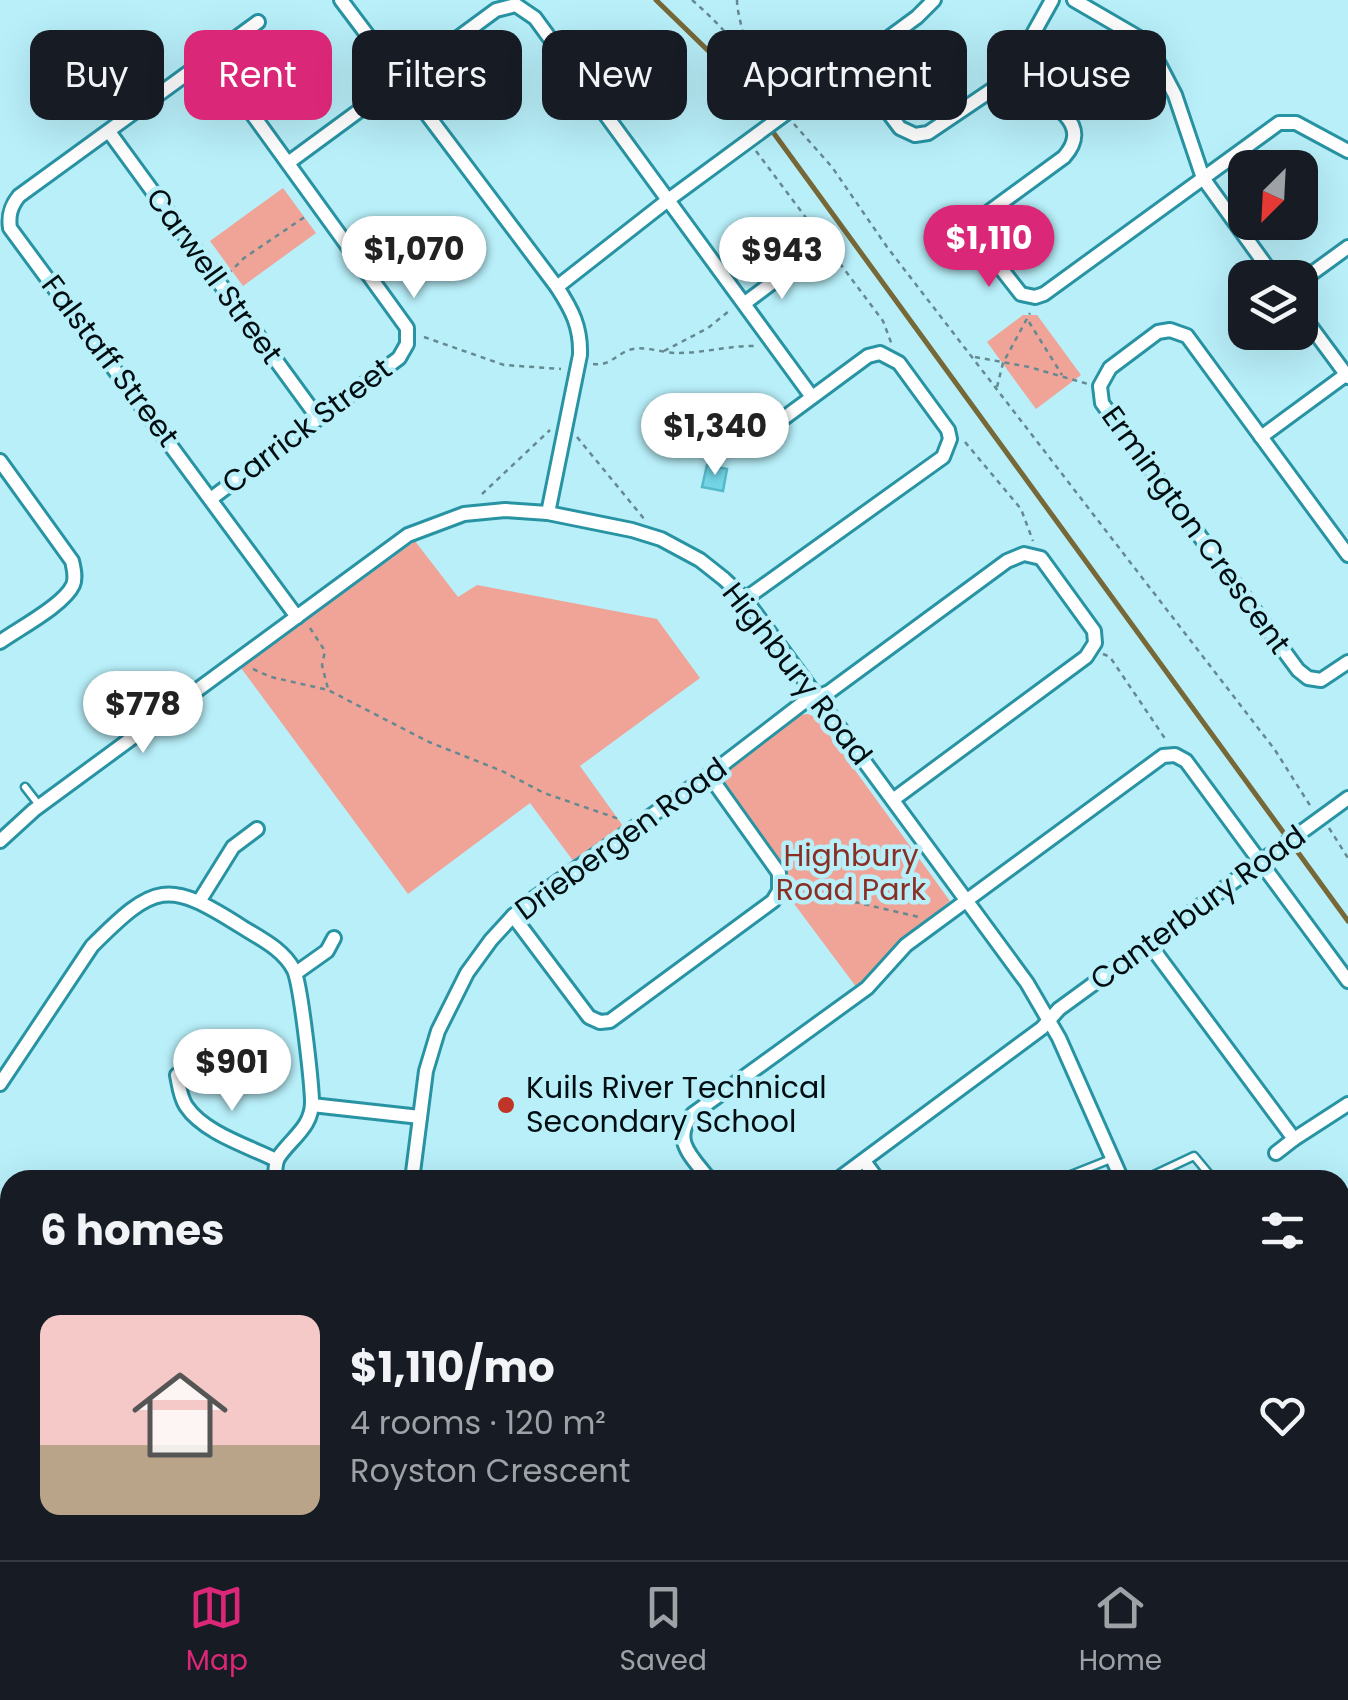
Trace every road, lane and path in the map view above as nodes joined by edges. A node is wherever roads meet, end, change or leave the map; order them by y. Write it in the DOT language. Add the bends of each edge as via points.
graph roads {
  1 [pos="341,0"];
  2 [pos="692,0"];
  3 [pos="737,0"];
  4 [pos="934,0"];
  5 [pos="1052,0"];
  6 [pos="1074,0"];
  7 [pos="258,22"];
  8 [pos="247,30"];
  9 [pos="363,30"];
  10 [pos="469,30"];
  11 [pos="721,30"];
  12 [pos="741,30"];
  13 [pos="899,30"];
  14 [pos="1035,30"];
  15 [pos="184,78"];
  16 [pos="352,116"];
  17 [pos="257,120"];
  18 [pos="430,120"];
  19 [pos="776,120"];
  20 [pos="783,120"];
  21 [pos="894,120"];
  22 [pos="947,120"];
  23 [pos="1070,120"];
  24 [pos="110,133"];
  25 [pos="754,137"];
  26 [pos="1348,152"];
  27 [pos="288,163"];
  28 [pos="1203,178"];
  29 [pos="668,200"];
  30 [pos="320,208"];
  31 [pos="824,244"];
  32 [pos="1348,247"];
  33 [pos="1262,260"];
  34 [pos="793,266"];
  35 [pos="1318,269"];
  36 [pos="218,282"];
  37 [pos="557,287"];
  38 [pos="1035,298"];
  39 [pos="745,303"];
  40 [pos="1028,321"];
  41 [pos="1318,336"];
  42 [pos="662,352"];
  43 [pos="890,356"];
  44 [pos="972,356"];
  45 [pos="1003,364"];
  46 [pos="1347,375"];
  47 [pos="1064,378"];
  48 [pos="1100,386"];
  49 [pos="996,388"];
  50 [pos="812,397"];
  51 [pos="318,418"];
  52 [pos="566,426"];
  53 [pos="948,430"];
  54 [pos="761,435"];
  55 [pos="1261,437"];
  56 [pos="0,461"];
  57 [pos="482,494"];
  58 [pos="212,498"];
  59 [pos="548,513"];
  60 [pos="661,539"];
  61 [pos="1033,555"];
  62 [pos="1348,555"];
  63 [pos="745,598"];
  64 [pos="299,615"];
  65 [pos="0,642"];
  66 [pos="1093,649"];
  67 [pos="236,662"];
  68 [pos="1348,662"];
  69 [pos="328,690"];
  70 [pos="816,697"];
  71 [pos="1169,755"];
  72 [pos="709,775"];
  73 [pos="25,787"];
  74 [pos="1348,798"];
  75 [pos="894,799"];
  76 [pos="40,806"];
  77 [pos="1322,817"];
  78 [pos="257,829"];
  79 [pos="630,831"];
  80 [pos="0,841"];
  81 [pos="1348,858"];
  82 [pos="1262,864"];
  83 [pos="779,891"];
  84 [pos="200,900"];
  85 [pos="966,900"];
  86 [pos="512,916"];
  87 [pos="934,924"];
  88 [pos="334,938"];
  89 [pos="1150,946"];
  90 [pos="296,974"];
  91 [pos="1348,981"];
  92 [pos="1049,1019"];
  93 [pos="177,1075"];
  94 [pos="0,1084"];
  95 [pos="1348,1104"];
  96 [pos="312,1105"];
  97 [pos="420,1117"];
  98 [pos="1294,1140"];
  99 [pos="1276,1153"];
  100 [pos="1111,1159"];
  101 [pos="276,1160"];
  102 [pos="864,1161"];
  103 [pos="275,1170"];
  104 [pos="413,1170"];
  105 [pos="702,1170"];
  106 [pos="852,1170"];
  107 [pos="871,1170"];
  108 [pos="1088,1170"];
  109 [pos="1117,1170"];
  110 [pos="1164,1170"];
  111 [pos="1206,1170"];
  1 -- 9 [label="street"];
  2 -- 11 [label="path"];
  3 -- 12 [label="path"];
  4 -- 13 [label="street"];
  5 -- 14 [label="street"];
  6 -- 28 [label="street" via="1148,44 1175,95"];
  7 -- 8 [label="street, Falstaff Street"];
  10 -- 29 [label="street" via="496,10 516,6 536,18"];
  15 -- 24 [label="street, Falstaff Street"];
  16 -- 27 [label="street"];
  17 -- 27 [label="street, Carrick Street"];
  18 -- 37 [label="street"];
  19 -- 25 [label="street"];
  20 -- 44 [label="path" via="832,168"];
  21 -- 22 [label="street" via="915,135"];
  23 -- 38 [label="street" via="1069,152 981,224 981,243 1014,288"];
  24 -- 36 [label="street, Carwell Street"];
  24 -- 58 [label="street, Falstaff Street" via="20,196 10,228"];
  25 -- 29 [label="street"];
  25 -- 31 [label="path"];
  26 -- 28 [label="street" via="1286,122"];
  27 -- 30 [label="street, Carrick Street"];
  28 -- 33 [label="street"];
  28 -- 38 [label="street"];
  29 -- 37 [label="street"];
  29 -- 39 [label="street"];
  30 -- 36 [label="path"];
  30 -- 51 [label="street, Carrick Street" via="407,336 398,358"];
  31 -- 34 [label="path"];
  31 -- 43 [label="path" via="882,320"];
  32 -- 35 [label="street"];
  34 -- 39 [label="street"];
  36 -- 51 [label="street, Carwell Street"];
  37 -- 52 [label="street" via="580,335"];
  38 -- 40 [label="path"];
  39 -- 42 [label="path"];
  39 -- 50 [label="street"];
  40 -- 45 [label="path"];
  40 -- 47 [label="path"];
  41 -- 46 [label="street"];
  43 -- 50 [label="street" via="868,356"];
  43 -- 53 [label="street"];
  44 -- 45 [label="path"];
  44 -- 49 [label="path"];
  45 -- 47 [label="path"];
  45 -- 49 [label="path"];
  46 -- 55 [label="street"];
  47 -- 48 [label="path"];
  48 -- 55 [label="street, Ermington Crescent" via="1110,368 1158,332 1176,330"];
  48 -- 68 [label="street, Ermington Crescent" via="1102,403 1298,670 1321,680"];
  49 -- 77 [label="path"];
  50 -- 54 [label="street"];
  51 -- 58 [label="street, Carrick Street"];
  52 -- 57 [label="path" via="555,426"];
  52 -- 59 [label="street"];
  52 -- 60 [label="path"];
  53 -- 61 [label="path" via="1021,509 1034,537"];
  53 -- 63 [label="street" via="943,457"];
  55 -- 62 [label="street, Ermington Crescent"];
  56 -- 65 [label="street" via="75,573 68,593"];
  58 -- 64 [label="street, Falstaff Street"];
  59 -- 60 [label="street, Highbury Road"];
  59 -- 64 [label="street, Highbury Road" via="488,511 434,524 408,535"];
  60 -- 63 [label="street, Highbury Road" via="700,560"];
  61 -- 66 [label="street" via="1094,631"];
  61 -- 70 [label="street, Driebergen Road" via="1007,561"];
  63 -- 70 [label="street, Highbury Road"];
  64 -- 67 [label="street, Highbury Road"];
  64 -- 69 [label="path" via="325,651"];
  66 -- 71 [label="path" via="1110,657 1168,743"];
  66 -- 75 [label="street"];
  67 -- 69 [label="path"];
  67 -- 76 [label="street, Highbury Road"];
  69 -- 79 [label="path" via="544,794 619,818"];
  70 -- 72 [label="street, Driebergen Road"];
  70 -- 75 [label="street, Highbury Road"];
  71 -- 82 [label="street" via="1186,761"];
  71 -- 85 [label="street"];
  72 -- 79 [label="street, Driebergen Road"];
  72 -- 83 [label="street" via="779,874"];
  73 -- 76 [label="lane"];
  74 -- 77 [label="street, Canterbury Road"];
  75 -- 85 [label="street, Highbury Road"];
  76 -- 80 [label="street, Highbury Road"];
  77 -- 81 [label="path"];
  77 -- 82 [label="street, Canterbury Road"];
  78 -- 84 [label="street" via="233,846"];
  79 -- 86 [label="street, Driebergen Road"];
  82 -- 89 [label="street, Canterbury Road"];
  82 -- 91 [label="street"];
  83 -- 86 [label="street" via="610,1021 600,1022 589,1017"];
  83 -- 87 [label="path" via="846,900"];
  84 -- 90 [label="street" via="282,953"];
  84 -- 94 [label="street" via="159,894 110,928 78,962"];
  85 -- 87 [label="street"];
  85 -- 92 [label="street, Highbury Road"];
  86 -- 97 [label="street, Driebergen Road" via="468,973 438,1031"];
  87 -- 105 [label="street" via="867,988 684,1124 684,1146"];
  88 -- 90 [label="street" via="327,952"];
  89 -- 92 [label="street, Canterbury Road"];
  89 -- 98 [label="street"];
  90 -- 96 [label="street"];
  92 -- 100 [label="street, Highbury Road"];
  92 -- 102 [label="street, Canterbury Road"];
  93 -- 101 [label="street" via="188,1109"];
  95 -- 98 [label="street"];
  96 -- 97 [label="street"];
  96 -- 101 [label="street" via="301,1135"];
  97 -- 104 [label="street, Driebergen Road"];
  98 -- 99 [label="street"];
  100 -- 108 [label="lane"];
  100 -- 109 [label="street, Highbury Road"];
  101 -- 103 [label="street"];
  102 -- 106 [label="street, Canterbury Road"];
  102 -- 107 [label="street"];
  110 -- 111 [label="lane" via="1194,1156"];
}
